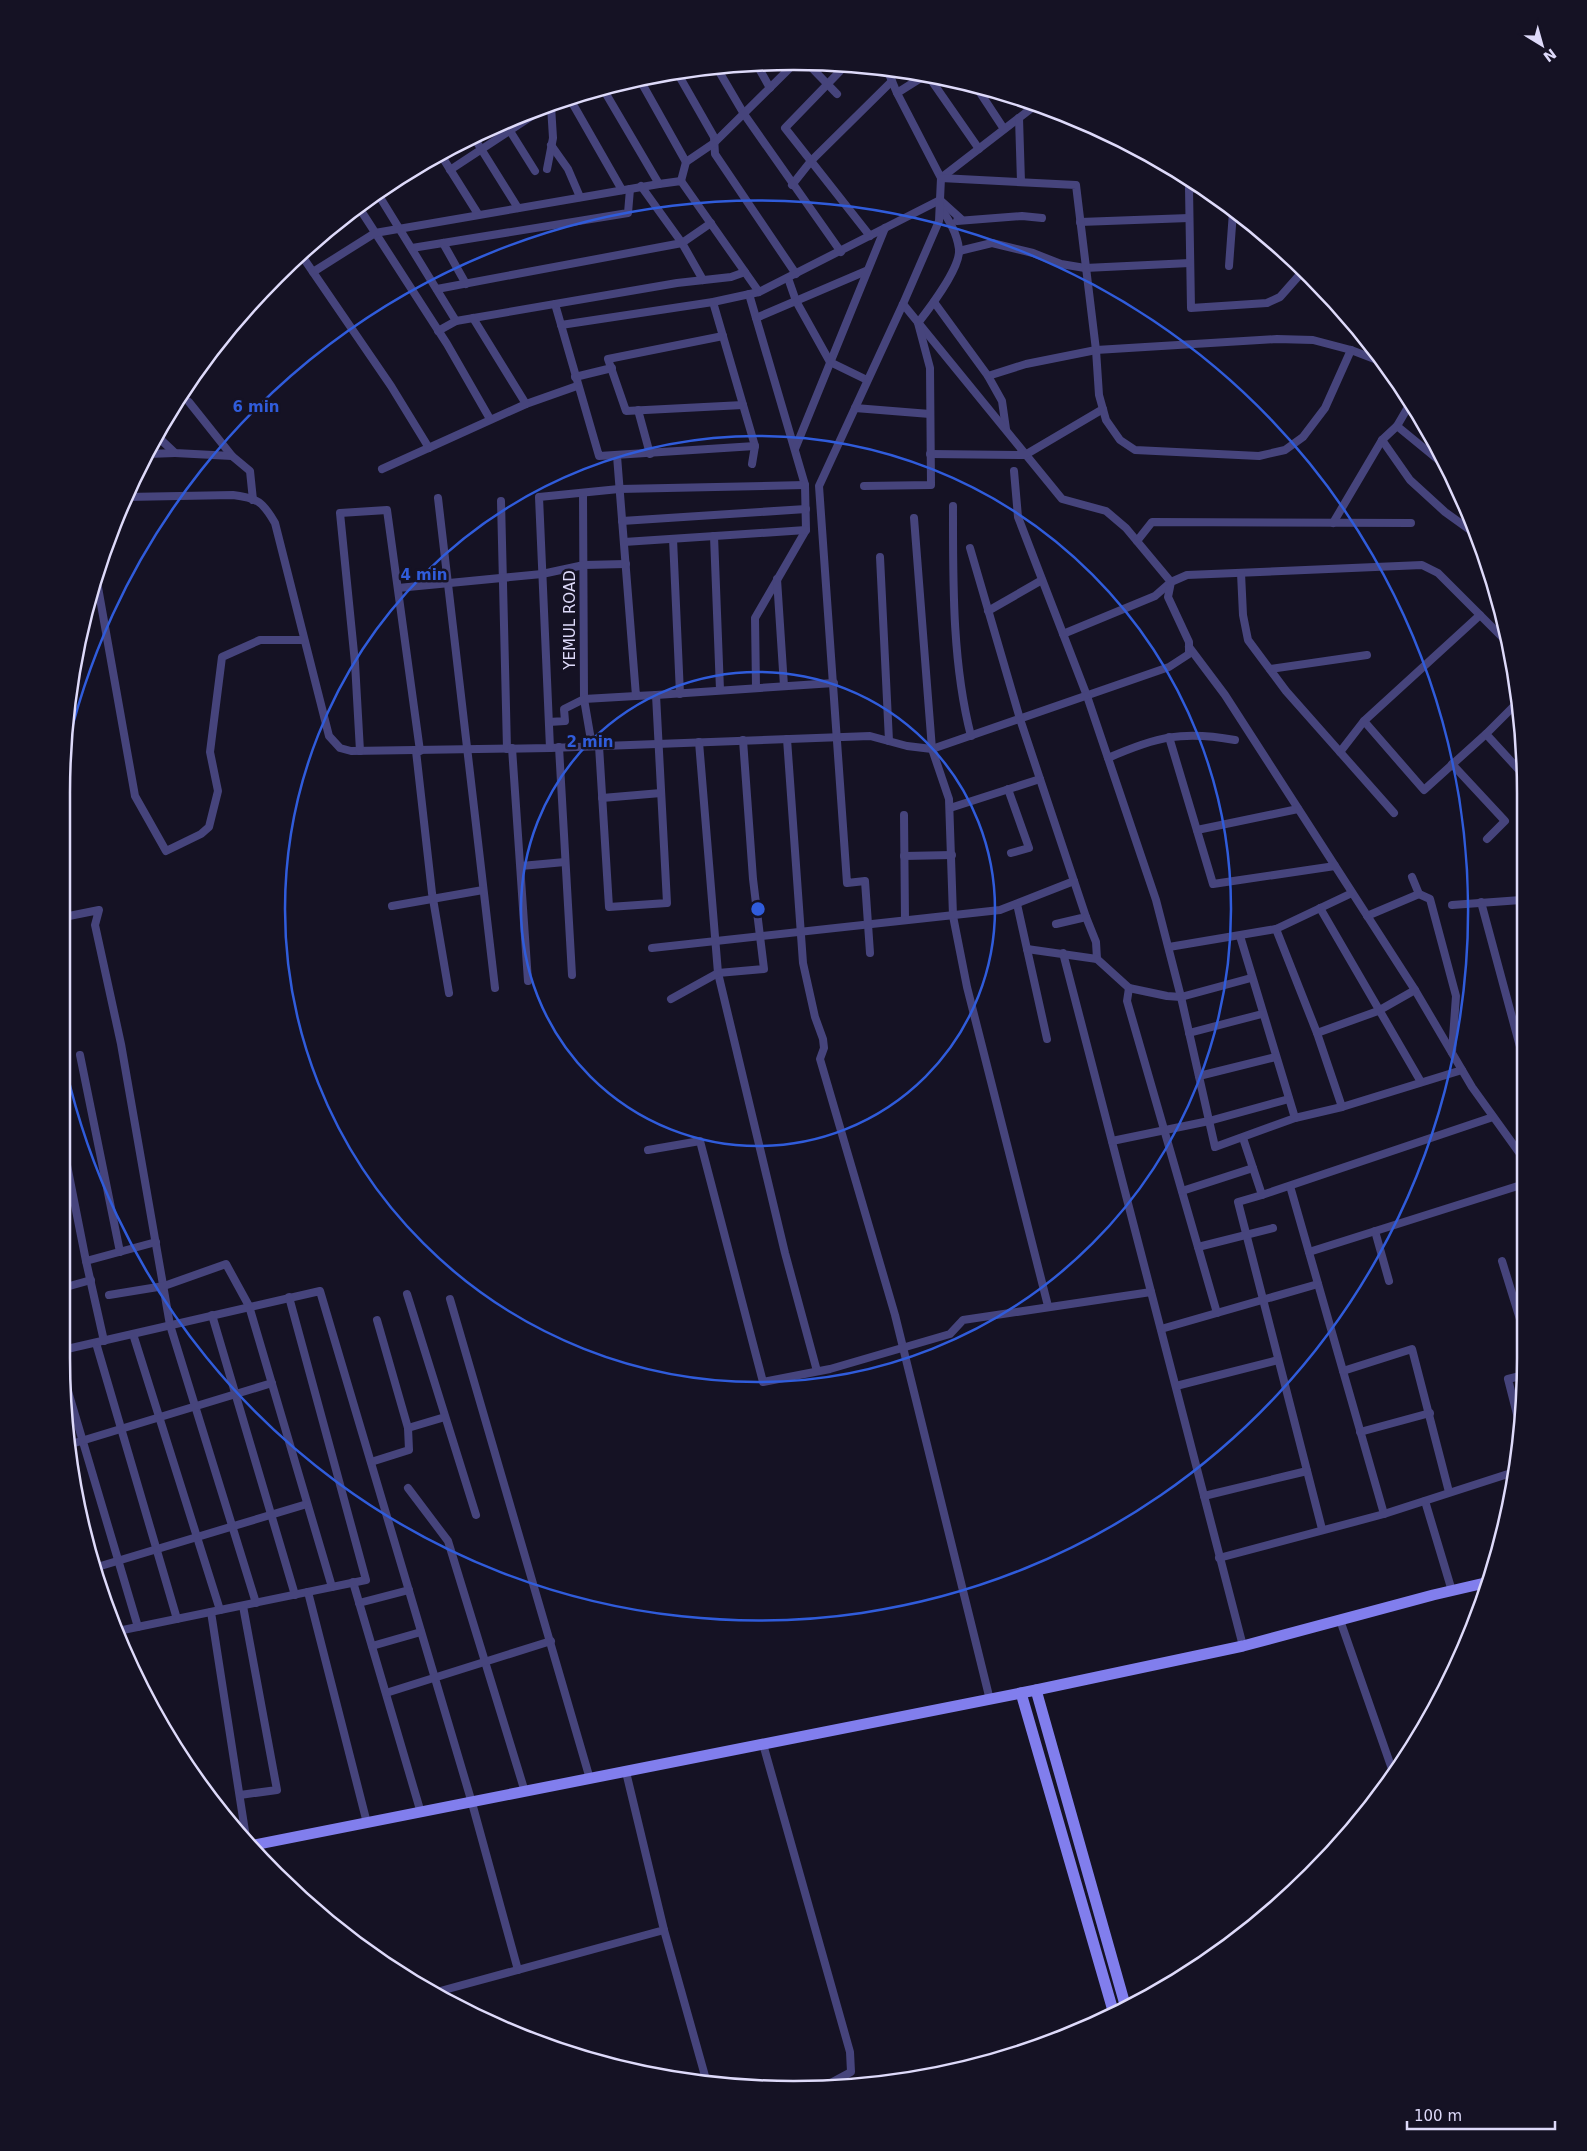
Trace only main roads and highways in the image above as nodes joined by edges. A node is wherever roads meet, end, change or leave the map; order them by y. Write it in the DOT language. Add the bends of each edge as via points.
graph roads {
  1 [pos="1481,1584"];
  2 [pos="1036,1690"];
  3 [pos="1021,1693"];
  4 [pos="258,1843"];
  5 [pos="1124,2000"];
  6 [pos="1112,2007"];
  1 -- 2 [label="main road" via="1243,1646"];
  2 -- 3 [label="main road"];
  2 -- 5 [label="main road"];
  3 -- 4 [label="main road"];
  3 -- 6 [label="main road"];
}
